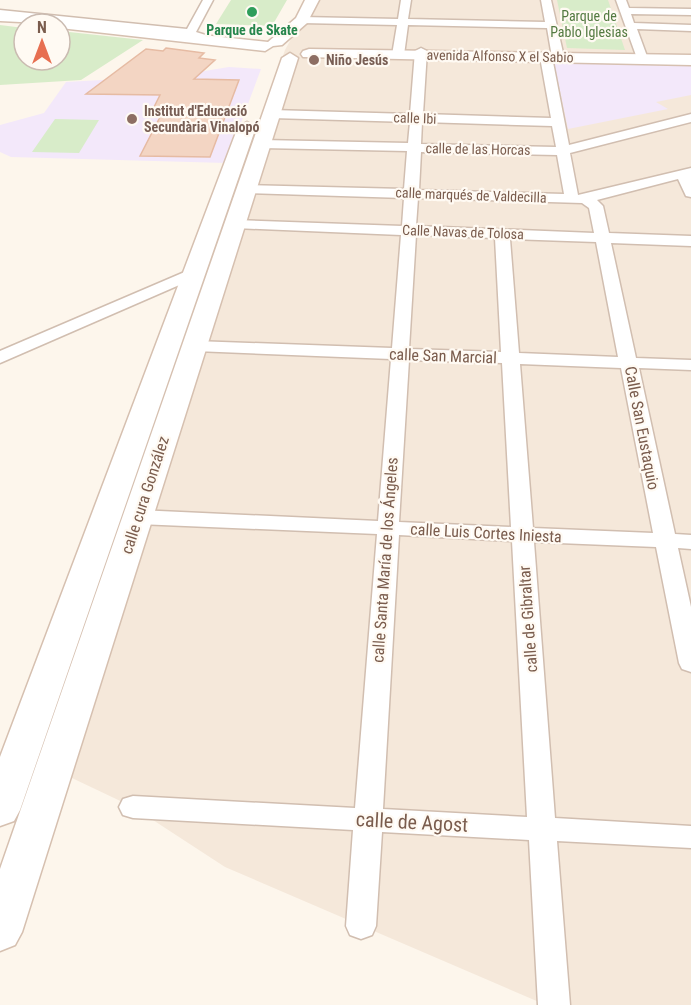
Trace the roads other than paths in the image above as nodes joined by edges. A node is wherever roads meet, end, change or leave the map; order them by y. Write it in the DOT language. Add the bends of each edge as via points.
graph roads {
  1 [pos="23,0"];
  2 [pos="208,0"];
  3 [pos="312,0"];
  4 [pos="406,0"];
  5 [pos="546,0"];
  6 [pos="623,5"];
  7 [pos="691,12"];
  8 [pos="2,17"];
  9 [pos="301,22"];
  10 [pos="403,22"];
  11 [pos="551,25"];
  12 [pos="630,26"];
  13 [pos="691,27"];
  14 [pos="72,30"];
  15 [pos="190,33"];
  16 [pos="211,40"];
  17 [pos="286,50"];
  18 [pos="398,53"];
  19 [pos="420,53"];
  20 [pos="691,55"];
  21 [pos="553,56"];
  22 [pos="641,57"];
  23 [pos="691,60"];
  24 [pos="272,114"];
  25 [pos="415,118"];
  26 [pos="691,118"];
  27 [pos="558,122"];
  28 [pos="262,144"];
  29 [pos="413,147"];
  30 [pos="563,150"];
  31 [pos="687,173"];
  32 [pos="247,189"];
  33 [pos="691,193"];
  34 [pos="410,194"];
  35 [pos="578,199"];
  36 [pos="235,224"];
  37 [pos="407,230"];
  38 [pos="502,234"];
  39 [pos="603,238"];
  40 [pos="691,241"];
  41 [pos="194,273"];
  42 [pos="195,346"];
  43 [pos="399,354"];
  44 [pos="0,358"];
  45 [pos="510,358"];
  46 [pos="629,363"];
  47 [pos="691,365"];
  48 [pos="138,517"];
  49 [pos="387,528"];
  50 [pos="522,534"];
  51 [pos="665,541"];
  52 [pos="691,542"];
  53 [pos="691,663"];
  54 [pos="133,807"];
  55 [pos="0,810"];
  56 [pos="367,819"];
  57 [pos="542,829"];
  58 [pos="691,837"];
  59 [pos="361,926"];
  60 [pos="0,932"];
  61 [pos="554,1005"];
  1 -- 8 [label="street"];
  2 -- 15 [label="street"];
  3 -- 9 [label="main road, calle cura González"];
  4 -- 10 [label="street"];
  5 -- 11 [label="street"];
  6 -- 7 [label="street"];
  6 -- 12 [label="street"];
  8 -- 15 [label="street"];
  8 -- 16 [label="main road"];
  9 -- 10 [label="street"];
  9 -- 17 [label="main road, calle cura González"];
  10 -- 11 [label="street"];
  10 -- 18 [label="street"];
  11 -- 21 [label="street"];
  12 -- 13 [label="street"];
  12 -- 22 [label="street"];
  14 -- 17 [label="main road"];
  15 -- 16 [label="street"];
  16 -- 17 [label="main road"];
  17 -- 18 [label="main road, avenida Alfonso X el Sabio"];
  17 -- 24 [label="main road, calle cura González"];
  17 -- 41 [label="main road, calle cura González"];
  18 -- 19 [label="main road, avenida Alfonso X el Sabio"];
  19 -- 21 [label="main road, avenida Alfonso X el Sabio"];
  19 -- 25 [label="street, calle Santa María de los Ángeles"];
  20 -- 22 [label="main road, avenida Alfonso X el Sabio"];
  21 -- 22 [label="main road, avenida Alfonso X el Sabio"];
  21 -- 27 [label="street"];
  22 -- 23 [label="main road, avenida Alfonso X el Sabio"];
  24 -- 25 [label="street, calle Ibi"];
  24 -- 28 [label="main road, calle cura González"];
  25 -- 27 [label="street, calle Ibi"];
  25 -- 29 [label="street, calle Santa María de los Ángeles"];
  26 -- 30 [label="street, calle de las Horcas"];
  27 -- 30 [label="street"];
  28 -- 29 [label="street, calle de las Horcas"];
  28 -- 32 [label="main road, calle cura González"];
  29 -- 30 [label="street, calle de las Horcas"];
  29 -- 34 [label="street, calle Santa María de los Ángeles"];
  30 -- 35 [label="street"];
  31 -- 33 [label="street"];
  31 -- 35 [label="street, calle marqués de Valdecilla"];
  32 -- 34 [label="street, calle marqués de Valdecilla"];
  32 -- 36 [label="main road, calle cura González"];
  34 -- 35 [label="street, calle marqués de Valdecilla"];
  34 -- 37 [label="street, calle Santa María de los Ángeles"];
  35 -- 39 [label="street, Calle San Eustaquio" via="596,206"];
  36 -- 37 [label="street, Calle Navas de Tolosa"];
  36 -- 42 [label="main road, calle cura González"];
  37 -- 38 [label="street, Calle Navas de Tolosa"];
  37 -- 43 [label="street, calle Santa María de los Ángeles"];
  38 -- 39 [label="street, Calle Navas de Tolosa"];
  38 -- 45 [label="street, calle de Gibraltar"];
  39 -- 40 [label="street, Calle Navas de Tolosa"];
  39 -- 46 [label="street, Calle San Eustaquio"];
  41 -- 44 [label="street"];
  41 -- 55 [label="main road, calle cura González"];
  42 -- 43 [label="street, calle San Marcial"];
  42 -- 48 [label="main road, calle cura González"];
  43 -- 45 [label="street, calle San Marcial"];
  43 -- 49 [label="street, calle Santa María de los Ángeles"];
  45 -- 46 [label="street, calle San Marcial"];
  45 -- 50 [label="street, calle de Gibraltar"];
  46 -- 47 [label="street, calle San Marcial"];
  46 -- 51 [label="street, Calle San Eustaquio"];
  48 -- 49 [label="street, calle Luis Cortes Iniesta"];
  48 -- 60 [label="main road, calle cura González"];
  49 -- 50 [label="street, calle Luis Cortes Iniesta"];
  49 -- 56 [label="street, calle Santa María de los Ángeles"];
  50 -- 51 [label="street, calle Luis Cortes Iniesta"];
  50 -- 57 [label="street, calle de Gibraltar"];
  51 -- 52 [label="street, calle Luis Cortes Iniesta"];
  51 -- 53 [label="street, Calle San Eustaquio"];
  54 -- 56 [label="street, calle de Agost"];
  56 -- 57 [label="street, calle de Agost"];
  56 -- 59 [label="street, calle Santa María de los Ángeles"];
  57 -- 58 [label="street, calle de Agost"];
  57 -- 61 [label="street, calle de Gibraltar"];
}
